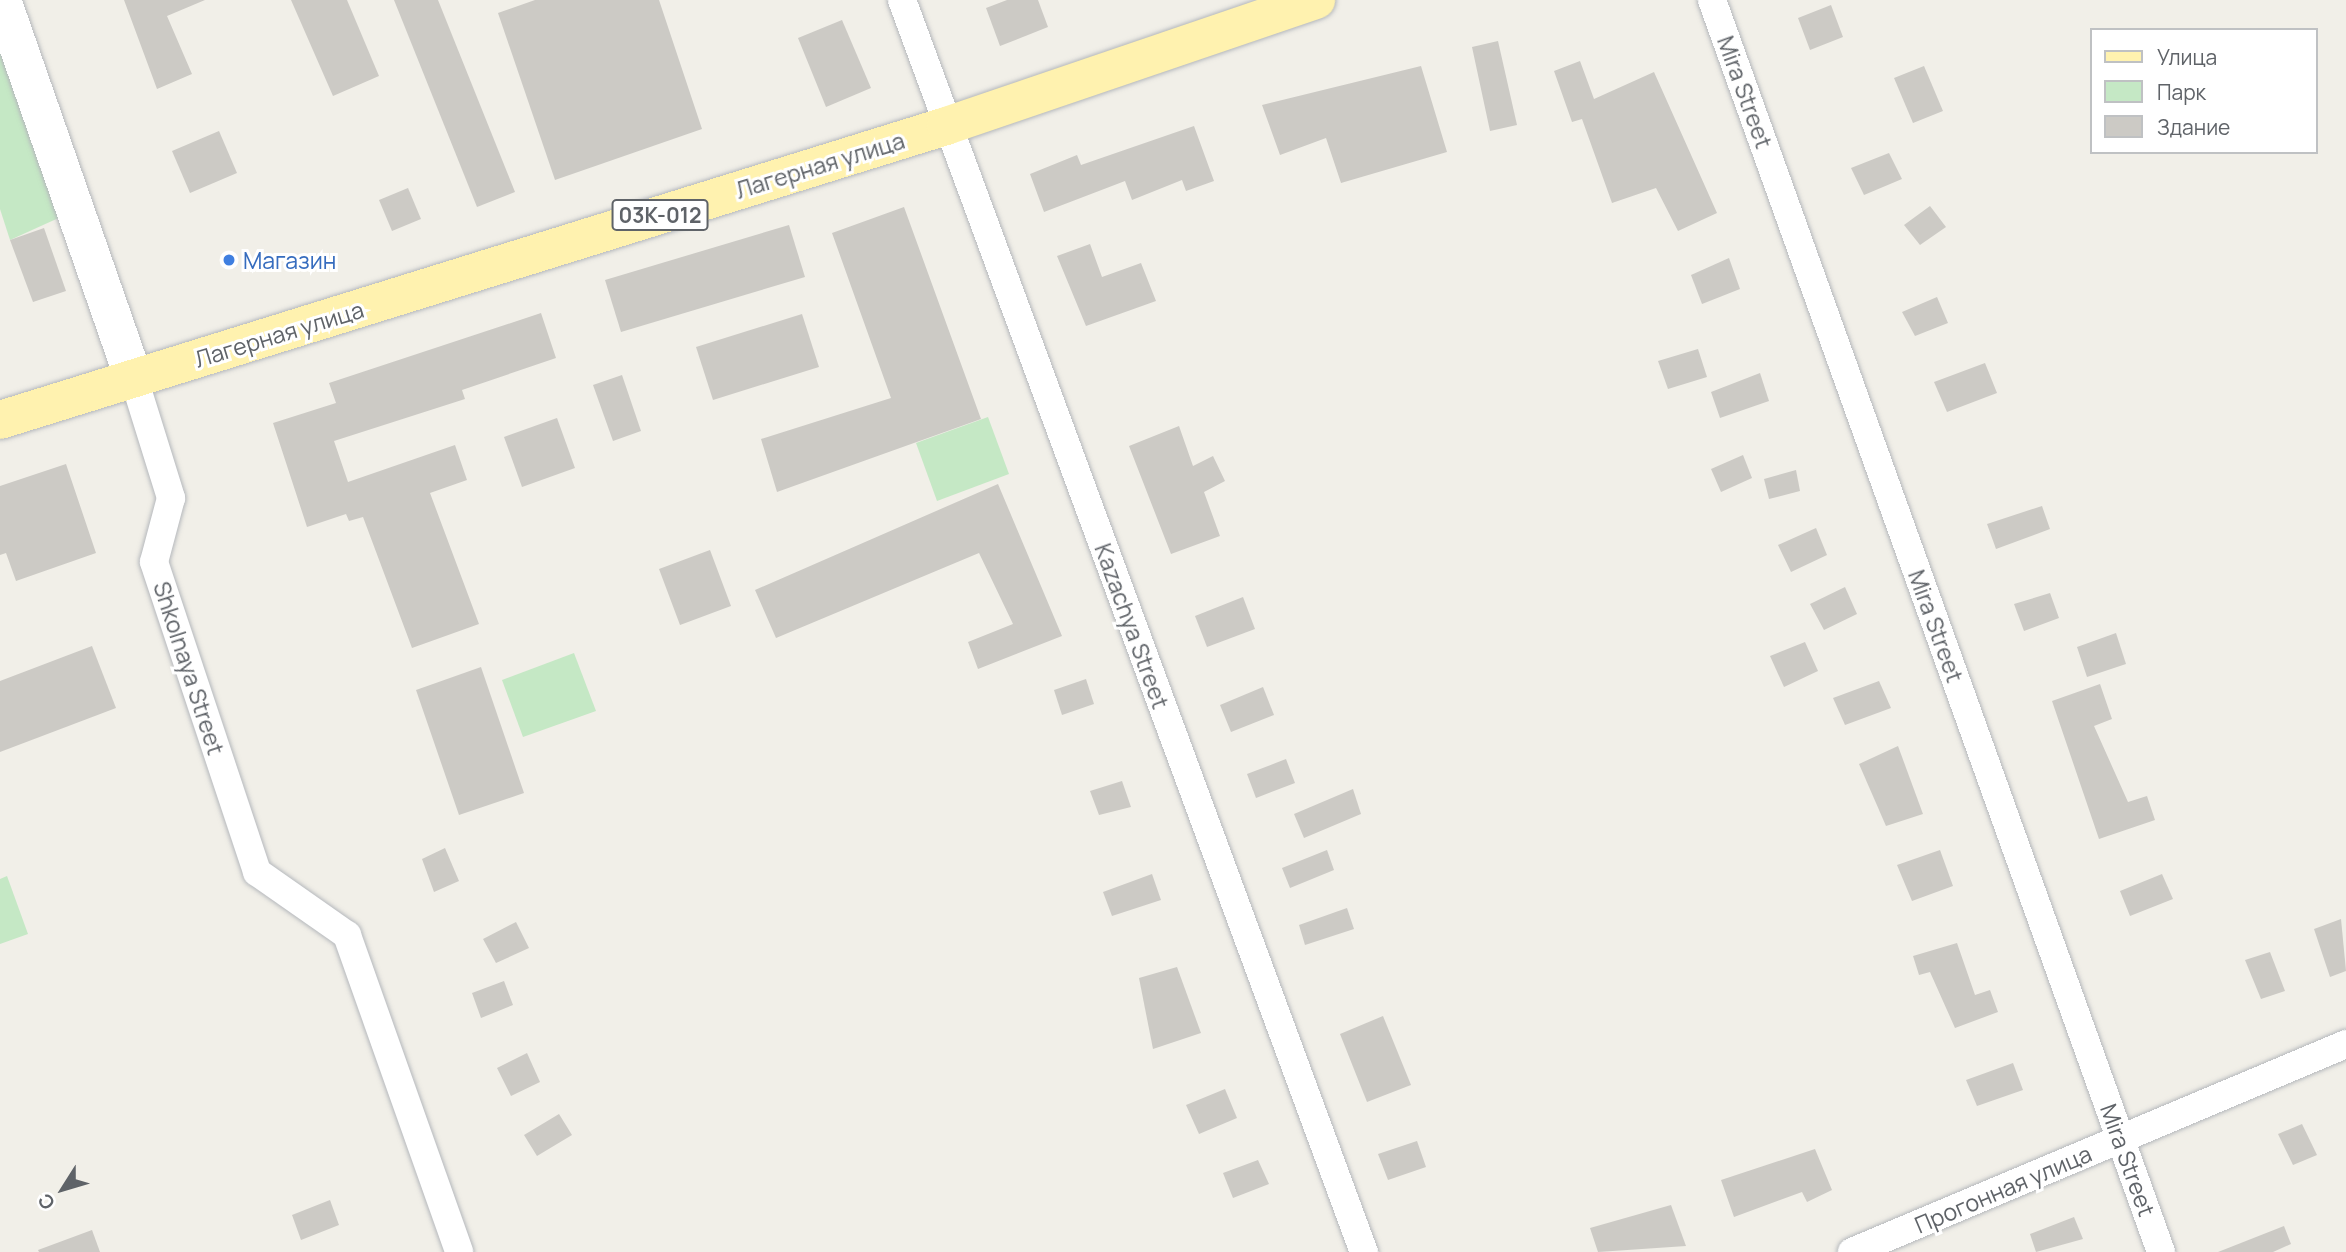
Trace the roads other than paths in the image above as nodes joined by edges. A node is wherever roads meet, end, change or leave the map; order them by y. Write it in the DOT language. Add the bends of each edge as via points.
graph roads {
  1 [pos="2,0"];
  2 [pos="902,0"];
  3 [pos="1316,0"];
  4 [pos="1712,0"];
  5 [pos="946,126"];
  6 [pos="134,379"];
  7 [pos="0,420"];
  8 [pos="2346,1044"];
  9 [pos="2120,1140"];
  10 [pos="459,1252"];
  11 [pos="1364,1252"];
  12 [pos="1852,1252"];
  13 [pos="2161,1252"];
  1 -- 6 [label="street, Shkolnaya Street"];
  2 -- 5 [label="street, Kazachya Street"];
  3 -- 5 [label="main road, Лагерная улица / 03К-012"];
  4 -- 9 [label="street, Mira Street"];
  5 -- 6 [label="main road, Лагерная улица / 03К-012"];
  5 -- 11 [label="street, Kazachya Street"];
  6 -- 7 [label="main road, Лагерная улица / 03К-012"];
  6 -- 10 [label="street, Shkolnaya Street" via="171,498 154,562 257,872 347,935"];
  8 -- 9 [label="street, Прогонная улица"];
  9 -- 12 [label="street, Прогонная улица"];
  9 -- 13 [label="street, Mira Street"];
}
